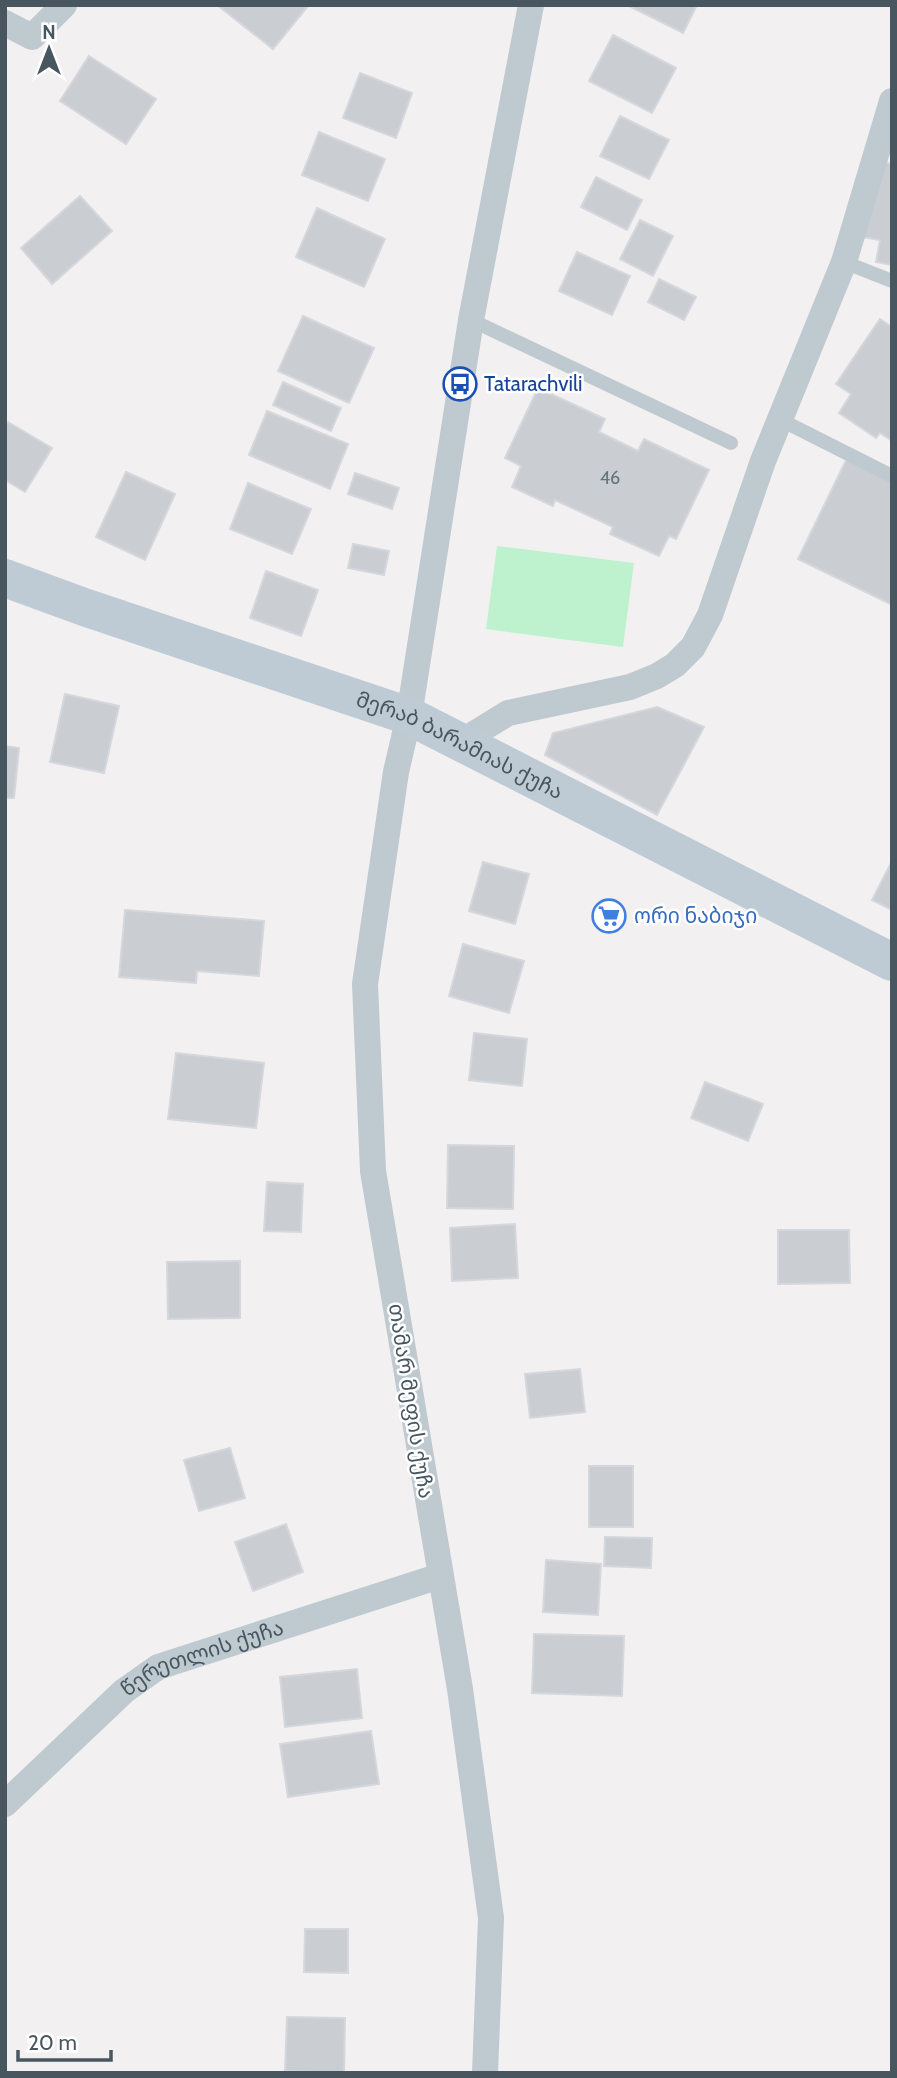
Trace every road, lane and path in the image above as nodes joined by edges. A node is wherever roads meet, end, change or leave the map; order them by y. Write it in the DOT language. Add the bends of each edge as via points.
graph roads {
  1 [pos="64,5"];
  2 [pos="531,5"];
  3 [pos="5,23"];
  4 [pos="891,110"];
  5 [pos="844,262"];
  6 [pos="892,281"];
  7 [pos="471,320"];
  8 [pos="779,419"];
  9 [pos="731,443"];
  10 [pos="892,476"];
  11 [pos="5,578"];
  12 [pos="408,723"];
  13 [pos="461,742"];
  14 [pos="892,962"];
  15 [pos="440,1576"];
  16 [pos="5,1804"];
  17 [pos="485,2073"];
  1 -- 3 [label="street" via="32,37"];
  2 -- 7 [label="street, თამარ მეფის ქუჩა"];
  4 -- 5 [label="street"];
  5 -- 6 [label="lane"];
  5 -- 8 [label="street"];
  7 -- 9 [label="lane"];
  7 -- 12 [label="street, თამარ მეფის ქუჩა"];
  8 -- 10 [label="lane"];
  8 -- 13 [label="street" via="710,615 694,647 675,665 648,680 508,713"];
  11 -- 12 [label="main road, მერაბ ბარამიას ქუჩა"];
  12 -- 13 [label="main road, მერაბ ბარამიას ქუჩა"];
  12 -- 15 [label="street, თამარ მეფის ქუჩა" via="396,772 365,984 373,1171"];
  13 -- 14 [label="main road, მერაბ ბარამიას ქუჩა"];
  15 -- 16 [label="street, წერეთლის ქუჩა" via="158,1667 124,1691"];
  15 -- 17 [label="street, თამარ მეფის ქუჩა" via="491,1917"];
}
